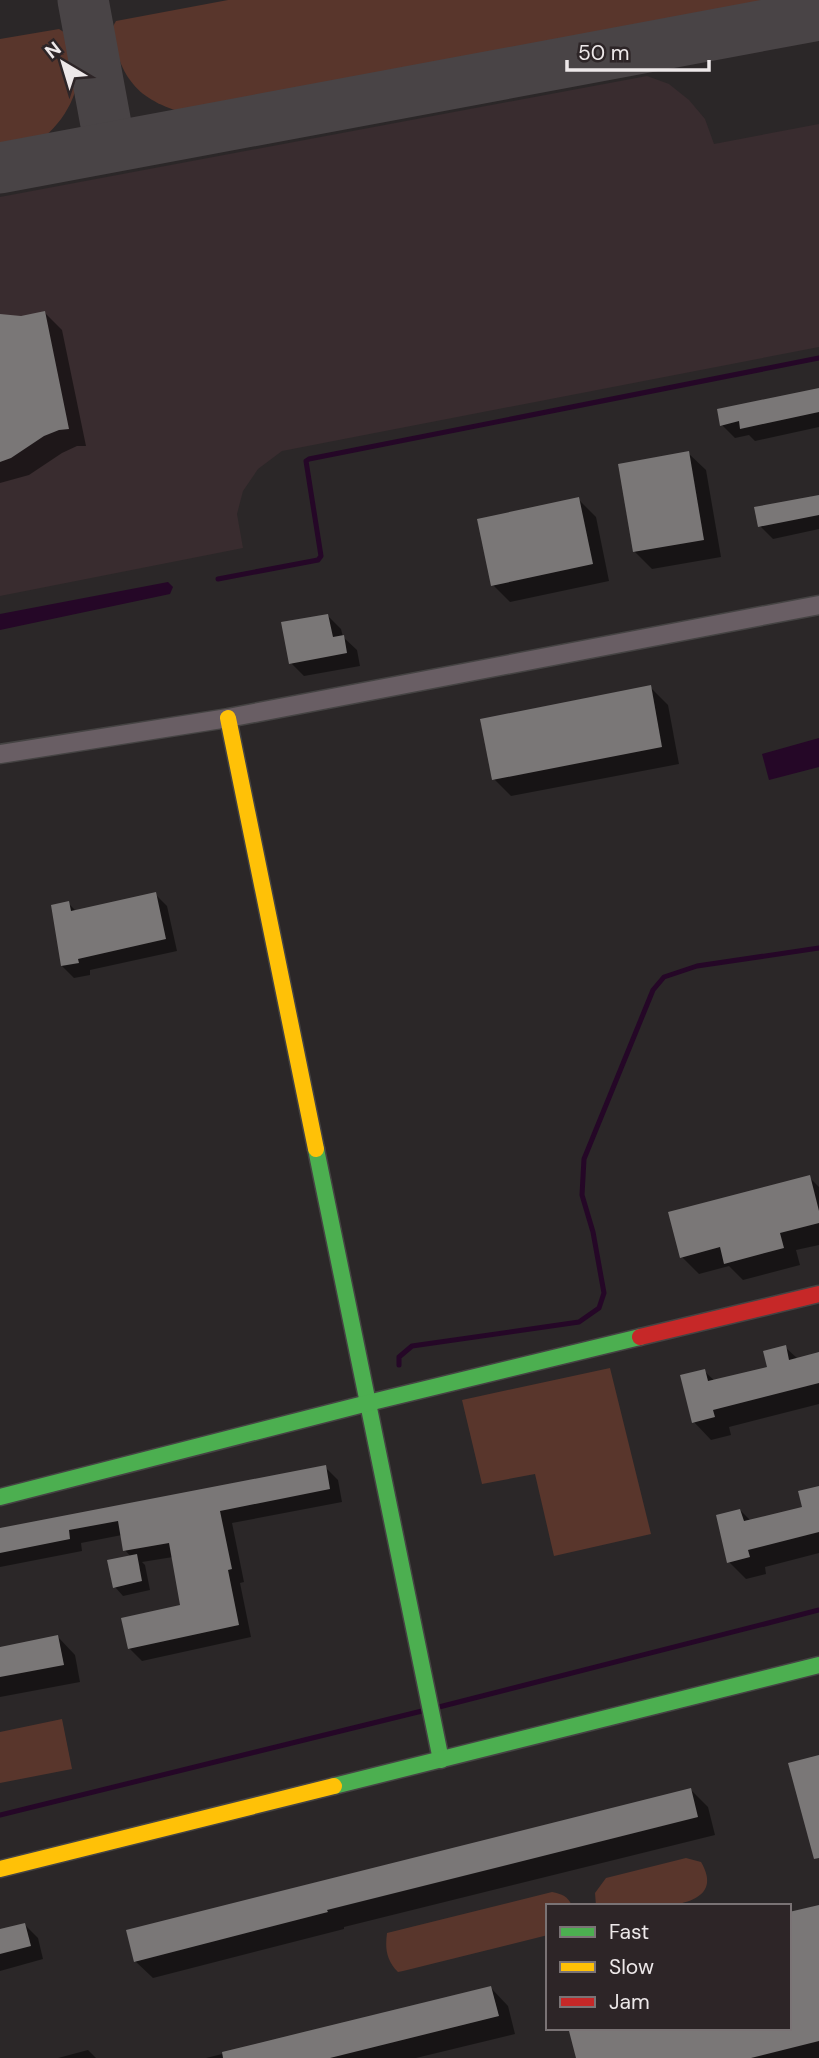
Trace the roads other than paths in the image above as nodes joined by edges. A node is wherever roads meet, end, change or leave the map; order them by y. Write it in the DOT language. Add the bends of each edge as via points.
graph roads {
  1 [pos="819,605"];
  2 [pos="228,718"];
  3 [pos="0,754"];
  4 [pos="819,1294"];
  5 [pos="368,1403"];
  6 [pos="0,1497"];
  7 [pos="819,1665"];
  8 [pos="440,1760"];
  9 [pos="0,1868"];
  1 -- 2 [label="street"];
  2 -- 3 [label="street"];
  2 -- 5 [label="street"];
  4 -- 5 [label="street"];
  5 -- 6 [label="street"];
  5 -- 8 [label="street"];
  7 -- 8 [label="street"];
  8 -- 9 [label="street"];
}
